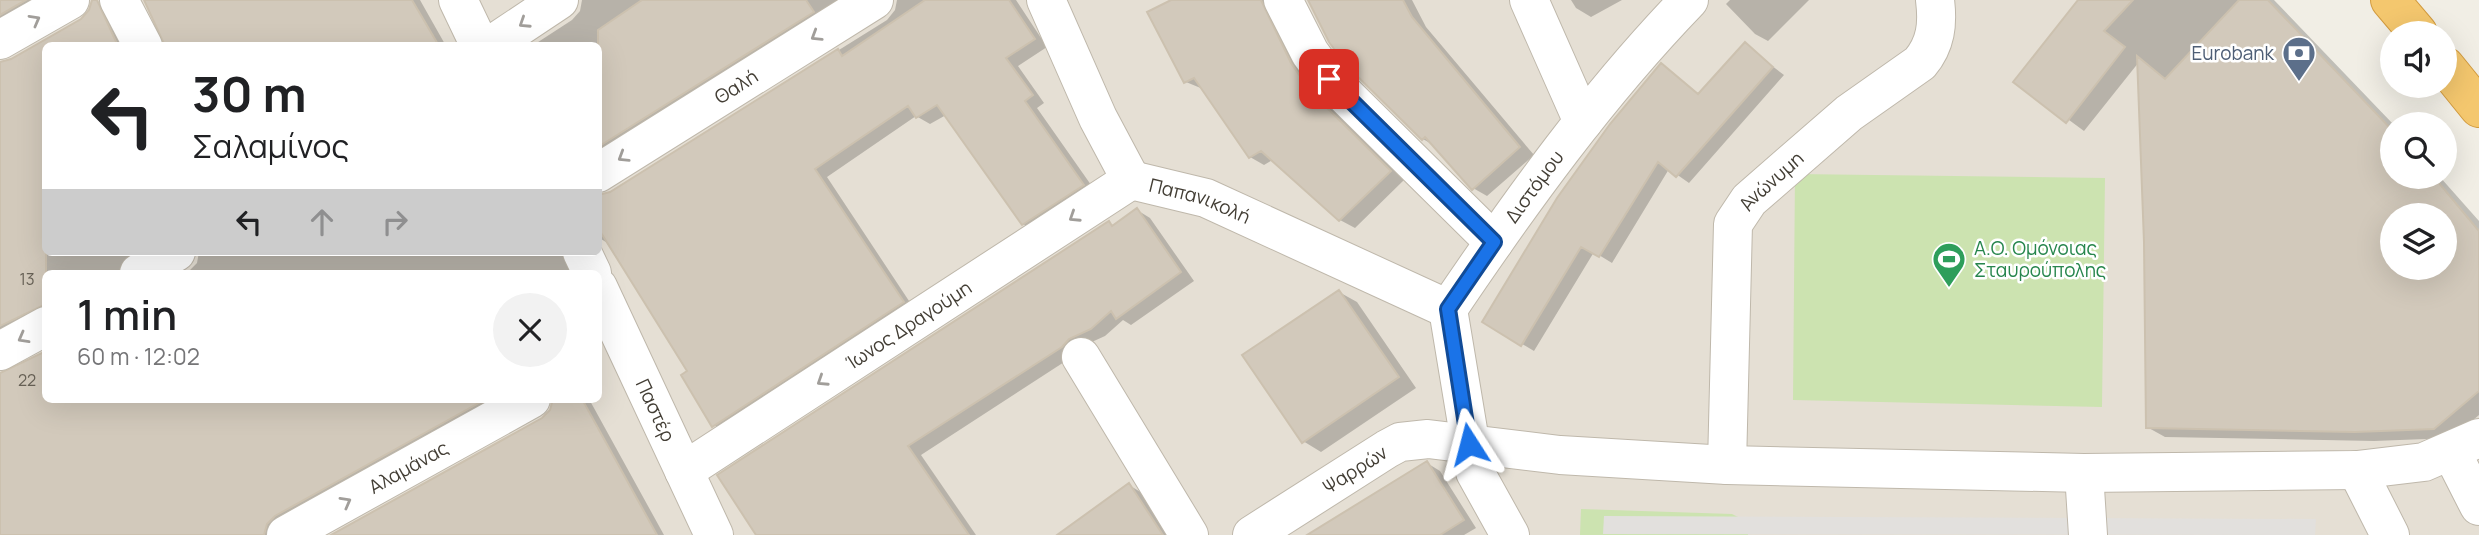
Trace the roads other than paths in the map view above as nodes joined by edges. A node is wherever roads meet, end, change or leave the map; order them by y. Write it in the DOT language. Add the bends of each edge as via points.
graph roads {
  1 [pos="70,0"];
  2 [pos="119,0"];
  3 [pos="458,0"];
  4 [pos="559,0"];
  5 [pos="874,0"];
  6 [pos="1046,0"];
  7 [pos="1283,0"];
  8 [pos="1529,0"];
  9 [pos="1689,0"];
  10 [pos="1935,0"];
  11 [pos="2390,0"];
  12 [pos="2408,21"];
  13 [pos="0,40"];
  14 [pos="141,42"];
  15 [pos="478,42"];
  16 [pos="496,42"];
  17 [pos="2457,81"];
  18 [pos="2479,108"];
  19 [pos="1583,122"];
  20 [pos="602,170"];
  21 [pos="1131,180"];
  22 [pos="1494,242"];
  23 [pos="169,256"];
  24 [pos="144,270"];
  25 [pos="602,306"];
  26 [pos="1448,309"];
  27 [pos="42,328"];
  28 [pos="0,351"];
  29 [pos="612,354"];
  30 [pos="1081,357"];
  31 [pos="524,403"];
  32 [pos="1469,444"];
  33 [pos="2466,446"];
  34 [pos="1727,466"];
  35 [pos="2357,470"];
  36 [pos="684,471"];
  37 [pos="2084,473"];
  38 [pos="2479,506"];
  39 [pos="286,535"];
  40 [pos="714,535"];
  41 [pos="1189,535"];
  42 [pos="1252,535"];
  43 [pos="1510,535"];
  44 [pos="2088,535"];
  45 [pos="2390,535"];
  13 -- 1 [label="street, one-way"];
  2 -- 14 [label="street"];
  3 -- 15 [label="street"];
  4 -- 16 [label="street, one-way"];
  5 -- 20 [label="street, Θαλή, one-way"];
  6 -- 21 [label="street, Παπανικολή"];
  7 -- 22 [label="street" via="1329,79"];
  8 -- 19 [label="street"];
  9 -- 19 [label="street, Διστόμου"];
  10 -- 34 [label="street, Ανώνυμη" via="1936,32 1920,63 1849,113 1749,200 1732,224"];
  11 -- 12 [label="highway"];
  17 -- 18 [label="highway"];
  19 -- 22 [label="street, Διστόμου"];
  21 -- 26 [label="street, Παπανικολή" via="1206,198"];
  21 -- 36 [label="street, Ίωνος Δραγούμη, one-way"];
  22 -- 26 [label="street, Διστόμου"];
  23 -- 24 [label="street"];
  25 -- 29 [label="street, Παστέρ"];
  26 -- 32 [label="street"];
  27 -- 28 [label="street, one-way"];
  29 -- 36 [label="street, Παστέρ"];
  30 -- 41 [label="street"];
  39 -- 31 [label="street, Αλαμάνας, one-way"];
  32 -- 34 [label="street, Ψαρρών"];
  32 -- 42 [label="street, Ψαρρών" via="1428,439 1400,443"];
  32 -- 43 [label="street" via="1479,482"];
  33 -- 35 [label="street, Ψαρρών" via="2424,463"];
  33 -- 38 [label="street"];
  34 -- 37 [label="street, Ψαρρών"];
  35 -- 37 [label="street, Ψαρρών"];
  35 -- 45 [label="street"];
  36 -- 40 [label="street, Παστέρ"];
  37 -- 44 [label="street"];
}
